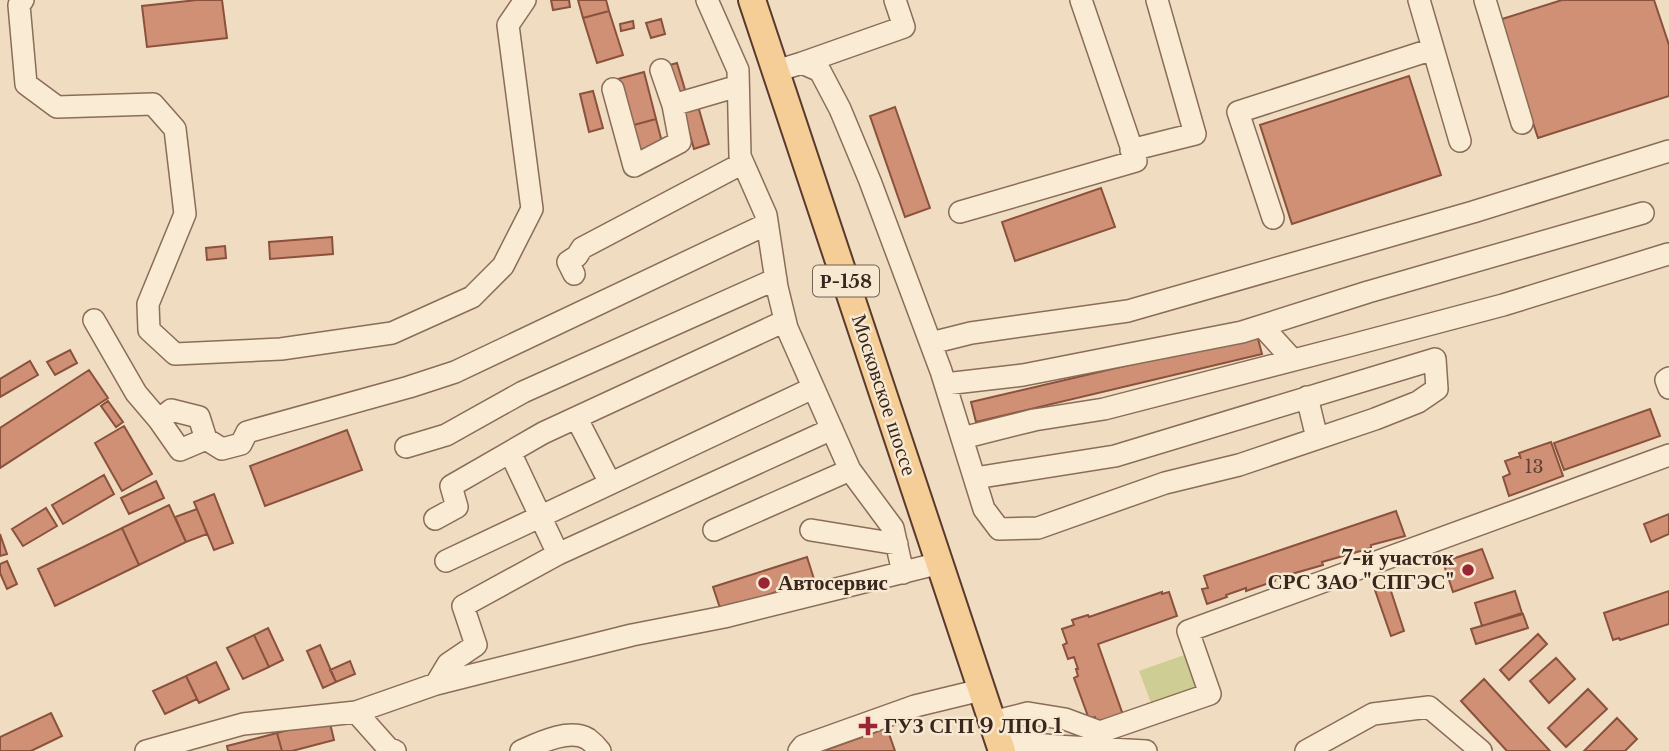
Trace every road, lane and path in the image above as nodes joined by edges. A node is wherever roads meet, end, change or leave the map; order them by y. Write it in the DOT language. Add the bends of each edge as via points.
graph roads {
  1 [pos="23,0"];
  2 [pos="525,0"];
  3 [pos="707,0"];
  4 [pos="752,0"];
  5 [pos="895,0"];
  6 [pos="1081,0"];
  7 [pos="1157,0"];
  8 [pos="1419,0"];
  9 [pos="1493,2"];
  10 [pos="1433,49"];
  11 [pos="802,62"];
  12 [pos="661,70"];
  13 [pos="776,71"];
  14 [pos="738,86"];
  15 [pos="613,89"];
  16 [pos="673,105"];
  17 [pos="1522,123"];
  18 [pos="1460,141"];
  19 [pos="1131,150"];
  20 [pos="1669,151"];
  21 [pos="743,163"];
  22 [pos="960,212"];
  23 [pos="1643,213"];
  24 [pos="1273,218"];
  25 [pos="767,225"];
  26 [pos="1668,254"];
  27 [pos="574,274"];
  28 [pos="776,279"];
  29 [pos="94,320"];
  30 [pos="785,321"];
  31 [pos="1262,326"];
  32 [pos="931,343"];
  33 [pos="1292,359"];
  34 [pos="1669,378"];
  35 [pos="945,384"];
  36 [pos="813,388"];
  37 [pos="1669,388"];
  38 [pos="1307,397"];
  39 [pos="577,419"];
  40 [pos="159,420"];
  41 [pos="832,429"];
  42 [pos="962,438"];
  43 [pos="1317,438"];
  44 [pos="206,439"];
  45 [pos="406,447"];
  46 [pos="510,452"];
  47 [pos="1669,455"];
  48 [pos="850,470"];
  49 [pos="975,478"];
  50 [pos="610,483"];
  51 [pos="540,516"];
  52 [pos="435,519"];
  53 [pos="714,530"];
  54 [pos="811,530"];
  55 [pos="897,544"];
  56 [pos="558,554"];
  57 [pos="446,561"];
  58 [pos="940,563"];
  59 [pos="903,573"];
  60 [pos="436,684"];
  61 [pos="981,690"];
  62 [pos="356,712"];
  63 [pos="997,738"];
  64 [pos="389,750"];
  65 [pos="146,751"];
  66 [pos="521,751"];
  67 [pos="600,751"];
  68 [pos="799,751"];
  69 [pos="1146,751"];
  70 [pos="1306,751"];
  71 [pos="1481,751"];
  1 -- 2 [label="street" via="19,5 26,84 57,107 153,104 176,130 185,214 148,304 149,330 175,354 281,349 392,333 472,297 503,266 532,209 508,25"];
  3 -- 14 [label="street" via="738,70"];
  4 -- 13 [label="main road, Московское шоссе / Р-158"];
  5 -- 11 [label="street" via="904,27"];
  6 -- 19 [label="street"];
  7 -- 19 [label="street" via="1195,134"];
  8 -- 10 [label="street"];
  9 -- 17 [label="street"];
  10 -- 18 [label="street"];
  10 -- 24 [label="street" via="1238,112"];
  11 -- 13 [label="street"];
  11 -- 32 [label="street" via="820,71 840,109"];
  12 -- 16 [label="street"];
  13 -- 58 [label="main road, Московское шоссе / Р-158"];
  14 -- 16 [label="street"];
  14 -- 21 [label="street"];
  15 -- 16 [label="street" via="634,166 680,142"];
  19 -- 22 [label="street" via="1136,161"];
  20 -- 32 [label="street" via="1128,311"];
  21 -- 25 [label="street"];
  21 -- 27 [label="street" via="582,248 568,261"];
  23 -- 31 [label="street"];
  25 -- 28 [label="street"];
  25 -- 44 [label="street" via="455,372 247,432 241,444 222,449"];
  26 -- 33 [label="street" via="1503,305"];
  28 -- 30 [label="street"];
  28 -- 45 [label="street" via="523,392 446,435"];
  29 -- 40 [label="street" via="136,394"];
  30 -- 36 [label="street"];
  30 -- 39 [label="street"];
  31 -- 33 [label="street"];
  31 -- 35 [label="street" via="1102,361"];
  32 -- 35 [label="street"];
  33 -- 42 [label="street" via="1104,409"];
  34 -- 37 [label="street"];
  35 -- 42 [label="street"];
  36 -- 41 [label="street"];
  36 -- 50 [label="street"];
  38 -- 43 [label="street"];
  38 -- 43 [label="street" via="1435,359 1437,388 1418,402"];
  38 -- 49 [label="street" via="1115,456"];
  39 -- 46 [label="street"];
  39 -- 50 [label="street"];
  40 -- 44 [label="street" via="180,450"];
  40 -- 44 [label="street" via="171,410 199,417"];
  41 -- 48 [label="street"];
  41 -- 56 [label="street"];
  42 -- 49 [label="street"];
  43 -- 49 [label="street" via="1239,465 1165,483 1038,528 999,528 984,509"];
  46 -- 51 [label="street"];
  46 -- 52 [label="street" via="452,486 457,507"];
  47 -- 63 [label="street" via="1188,631 1210,694 1100,732 1065,719 1028,713"];
  48 -- 53 [label="street"];
  48 -- 55 [label="street" via="893,528"];
  50 -- 51 [label="street"];
  51 -- 56 [label="street"];
  51 -- 57 [label="street"];
  54 -- 55 [label="street"];
  55 -- 59 [label="street"];
  56 -- 60 [label="street" via="463,607 476,645 448,664"];
  58 -- 59 [label="street"];
  58 -- 61 [label="main road, Московское шоссе / Р-158"];
  59 -- 60 [label="street"];
  60 -- 62 [label="street"];
  61 -- 63 [label="main road, Московское шоссе / Р-158"];
  61 -- 68 [label="street" via="915,706"];
  62 -- 64 [label="street"];
  62 -- 65 [label="street" via="243,724"];
  63 -- 69 [label="street" via="1055,747"];
  66 -- 67 [label="street" via="574,735 588,739"];
  70 -- 71 [label="street" via="1373,715 1429,707"];
}
